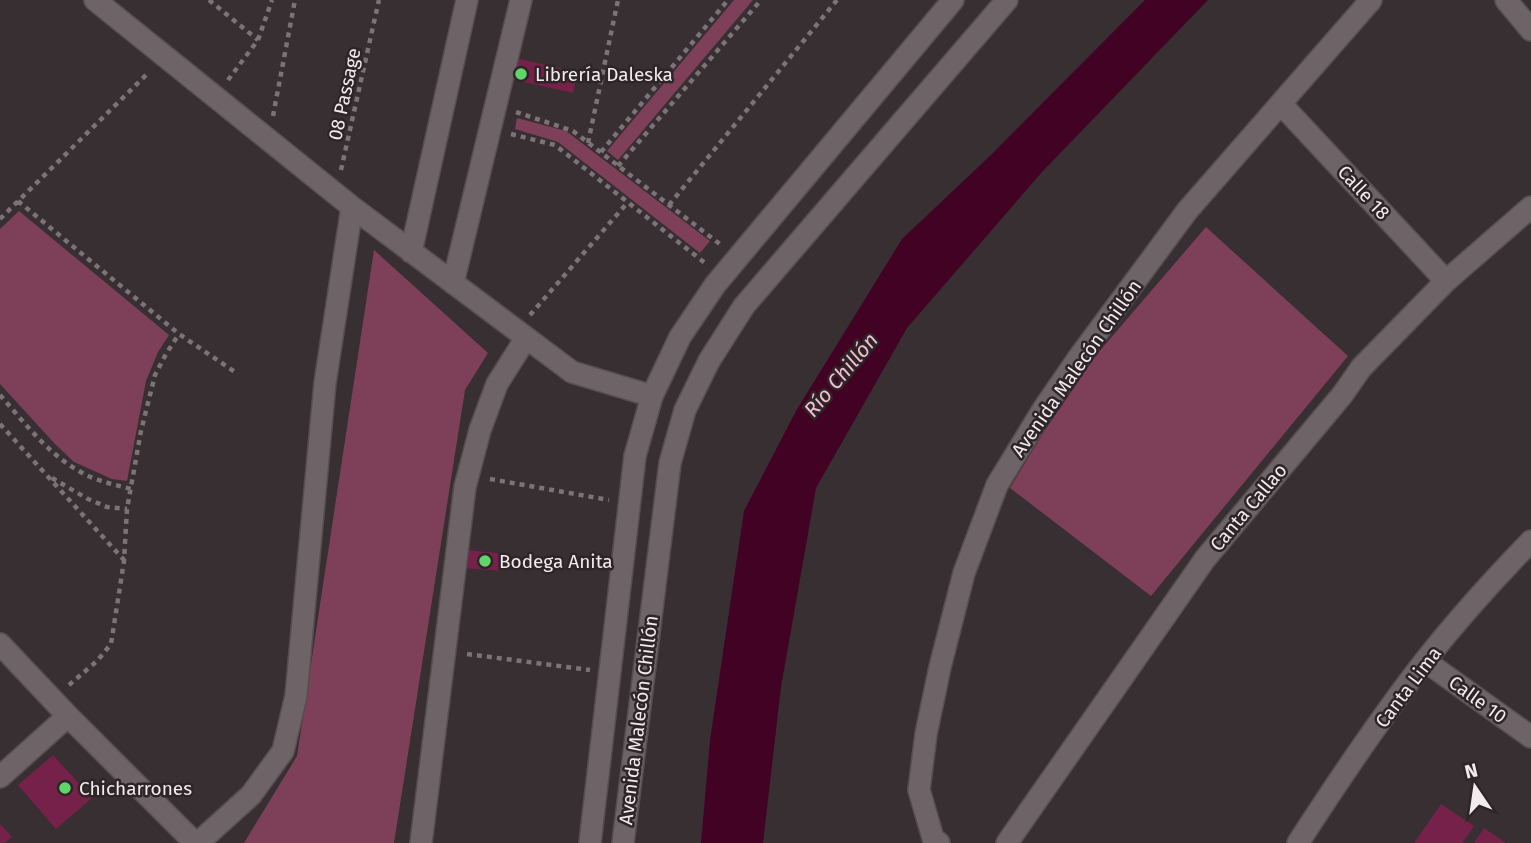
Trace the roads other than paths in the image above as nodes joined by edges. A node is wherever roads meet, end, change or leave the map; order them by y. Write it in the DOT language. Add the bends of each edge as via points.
graph roads {
  1 [pos="95,0"];
  2 [pos="467,0"];
  3 [pos="521,0"];
  4 [pos="953,0"];
  5 [pos="1007,0"];
  6 [pos="1371,0"];
  7 [pos="1506,0"];
  8 [pos="1531,30"];
  9 [pos="1282,104"];
  10 [pos="344,201"];
  11 [pos="1531,207"];
  12 [pos="411,252"];
  13 [pos="1446,281"];
  14 [pos="453,283"];
  15 [pos="521,334"];
  16 [pos="652,396"];
  17 [pos="1531,541"];
  18 [pos="0,643"];
  19 [pos="1425,661"];
  20 [pos="68,716"];
  21 [pos="1531,737"];
  22 [pos="0,777"];
  23 [pos="1300,842"];
  24 [pos="197,843"];
  25 [pos="421,843"];
  26 [pos="590,843"];
  27 [pos="623,843"];
  28 [pos="939,843"];
  29 [pos="1007,843"];
  1 -- 10 [label="street"];
  2 -- 12 [label="street"];
  3 -- 14 [label="street"];
  4 -- 16 [label="street, Avenida Malecón Chillón" via="722,277 680,337"];
  5 -- 27 [label="street, Avenida Malecón Chillón" via="744,306 685,410 670,463"];
  6 -- 9 [label="street, Avenida Malecón Chillón"];
  7 -- 8 [label="street"];
  9 -- 13 [label="street, Calle 18"];
  9 -- 28 [label="street, Avenida Malecón Chillón" via="1181,220 1057,389 997,485 964,573 926,734 919,790 933,838"];
  10 -- 12 [label="street"];
  10 -- 24 [label="street" via="296,696 283,751 251,795"];
  11 -- 13 [label="street, Canta Callao"];
  12 -- 14 [label="street"];
  13 -- 29 [label="street, Canta Callao" via="1361,368 1205,559"];
  14 -- 15 [label="street"];
  15 -- 16 [label="street" via="572,372"];
  15 -- 25 [label="street" via="497,384 468,476"];
  16 -- 26 [label="street, Avenida Malecón Chillón" via="635,456"];
  17 -- 19 [label="street, Canta Lima"];
  18 -- 20 [label="street"];
  19 -- 21 [label="street, Calle 10"];
  19 -- 23 [label="street, Canta Lima" via="1347,767"];
  20 -- 22 [label="street"];
  20 -- 24 [label="street"];
}
